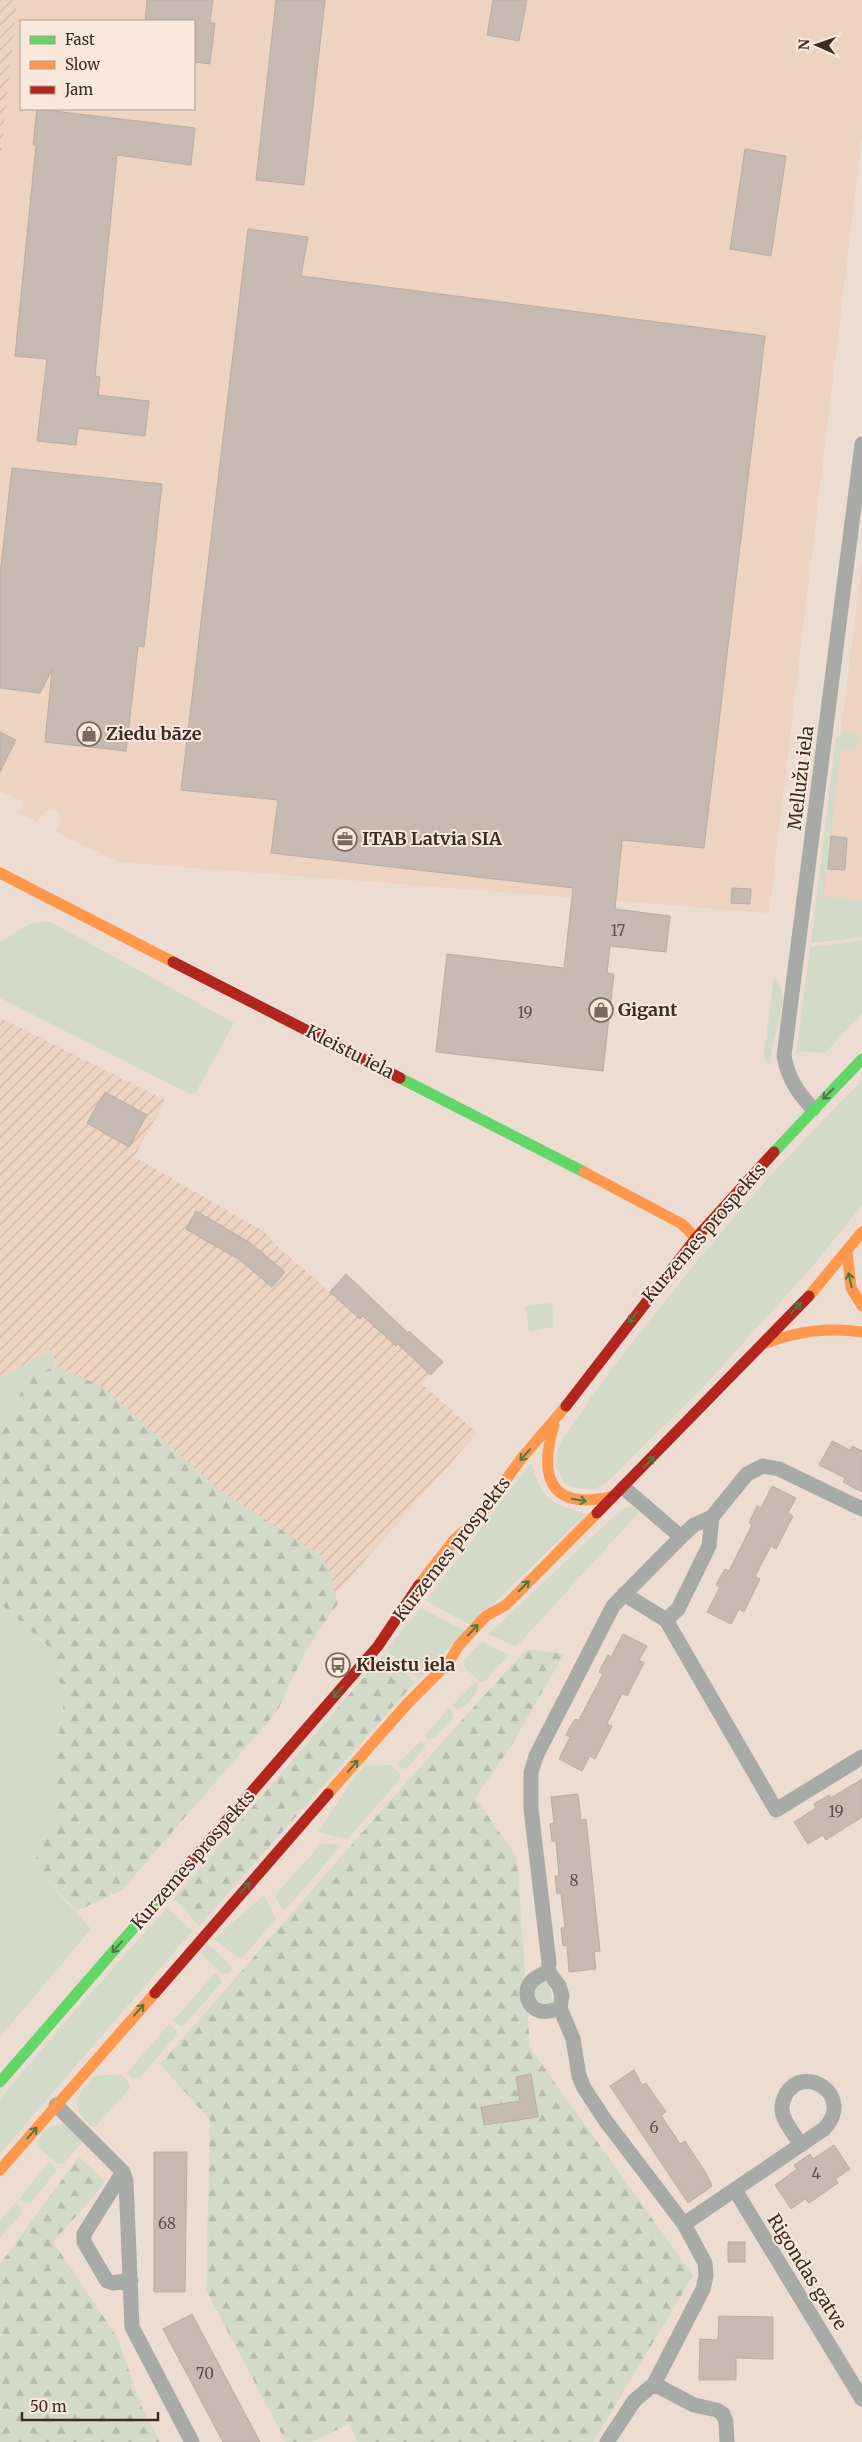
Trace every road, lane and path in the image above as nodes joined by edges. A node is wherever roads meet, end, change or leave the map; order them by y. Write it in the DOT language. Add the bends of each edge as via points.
graph roads {
  1 [pos="862,444"];
  2 [pos="0,873"];
  3 [pos="862,1059"];
  4 [pos="812,1109"];
  5 [pos="862,1232"];
  6 [pos="696,1238"];
  7 [pos="847,1252"];
  8 [pos="862,1306"];
  9 [pos="862,1332"];
  10 [pos="763,1344"];
  11 [pos="557,1418"];
  12 [pos="619,1492"];
  13 [pos="862,1509"];
  14 [pos="712,1517"];
  15 [pos="681,1537"];
  16 [pos="624,1594"];
  17 [pos="666,1620"];
  18 [pos="862,1757"];
  19 [pos="548,1971"];
  20 [pos="560,2008"];
  21 [pos="0,2082"];
  22 [pos="56,2105"];
  23 [pos="801,2145"];
  24 [pos="0,2170"];
  25 [pos="124,2172"];
  26 [pos="735,2190"];
  27 [pos="684,2224"];
  28 [pos="131,2280"];
  29 [pos="654,2384"];
  30 [pos="862,2399"];
  31 [pos="192,2442"];
  32 [pos="607,2442"];
  33 [pos="727,2442"];
  1 -- 4 [label="street, Mellužu iela" via="784,1056 793,1086"];
  2 -- 6 [label="main road, Kleistu iela" via="656,1209 682,1224"];
  3 -- 4 [label="main road, Kurzemes prospekts, one-way"];
  4 -- 6 [label="main road, Kurzemes prospekts"];
  5 -- 7 [label="main road"];
  6 -- 11 [label="main road, Kurzemes prospekts, one-way"];
  8 -- 7 [label="main road, one-way" via="850,1286"];
  10 -- 7 [label="main road, one-way"];
  9 -- 10 [label="main road" via="819,1328"];
  12 -- 10 [label="main road, one-way"];
  11 -- 12 [label="main road, one-way" via="546,1446 546,1470 554,1486 574,1500 586,1501"];
  11 -- 21 [label="main road, Kurzemes prospekts, one-way" via="521,1459 476,1520 450,1546 399,1612 378,1646"];
  12 -- 15 [label="street"];
  22 -- 12 [label="main road, one-way" via="407,1704 449,1662 486,1616 506,1605"];
  13 -- 14 [label="street" via="779,1469 763,1466 747,1474"];
  14 -- 15 [label="street" via="694,1525"];
  14 -- 17 [label="street" via="709,1546 678,1609"];
  15 -- 16 [label="street"];
  16 -- 17 [label="street"];
  16 -- 19 [label="street" via="607,1615 542,1740 531,1773 531,1809"];
  17 -- 18 [label="street" via="776,1810"];
  19 -- 20 [label="street" via="560,1986"];
  19 -- 20 [label="street" via="532,1981 528,1999 539,2011"];
  20 -- 27 [label="street" via="577,2051 580,2076 591,2101"];
  24 -- 22 [label="main road, one-way"];
  22 -- 25 [label="street"];
  23 -- 26 [label="street"];
  25 -- 28 [label="street"];
  25 -- 28 [label="street" via="84,2234 84,2242 107,2281"];
  26 -- 27 [label="street"];
  26 -- 30 [label="street, Rigondas gatve"];
  27 -- 29 [label="street" via="705,2263 706,2276 703,2290"];
  28 -- 31 [label="street" via="132,2327"];
  29 -- 32 [label="street" via="634,2401"];
  29 -- 33 [label="street" via="694,2405 718,2410 726,2422"];
}
